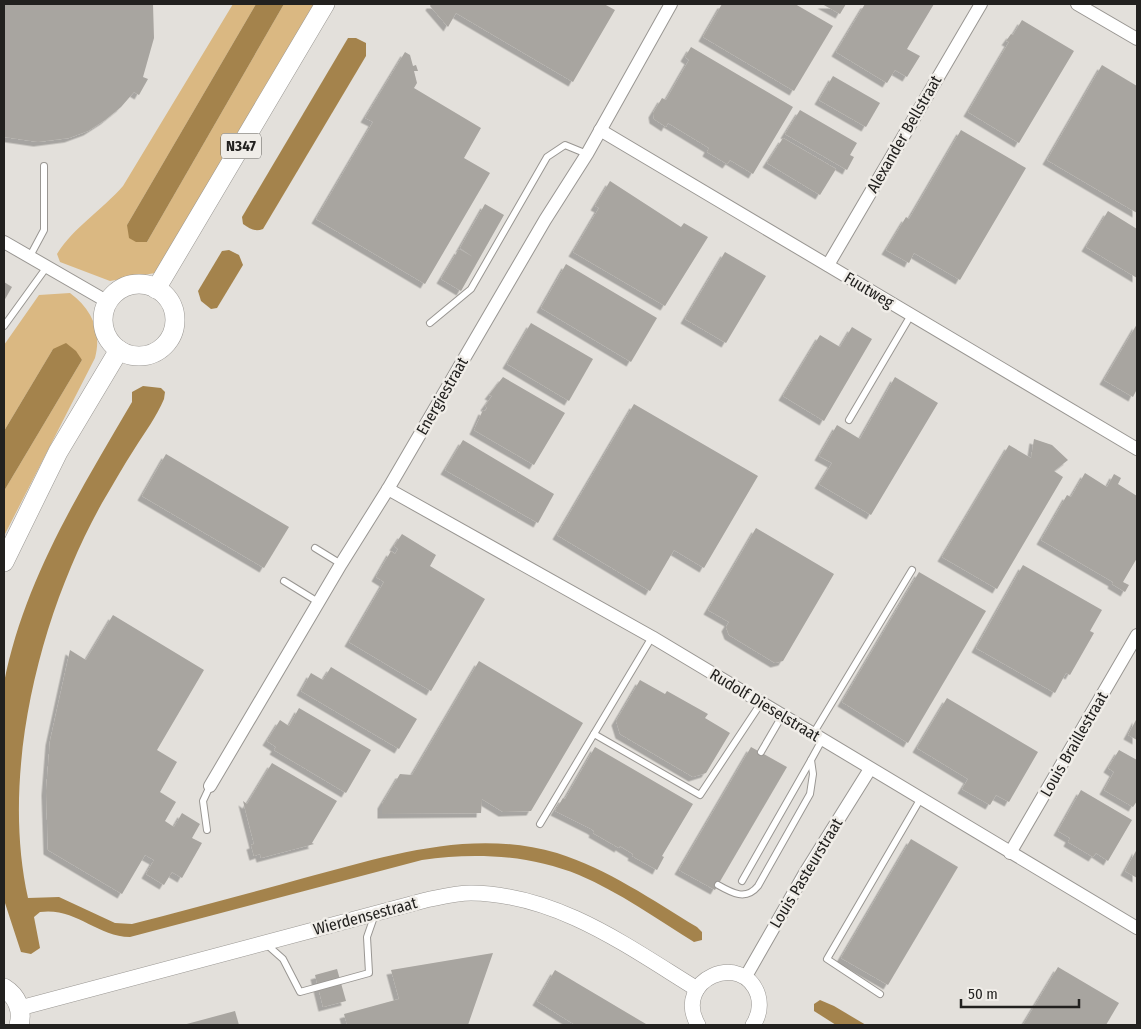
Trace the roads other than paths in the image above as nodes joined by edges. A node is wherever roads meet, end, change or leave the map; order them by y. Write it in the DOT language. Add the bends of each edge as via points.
graph roads {
  1 [pos="325,4"];
  2 [pos="671,4"];
  3 [pos="981,4"];
  4 [pos="1077,4"];
  5 [pos="1137,39"];
  6 [pos="600,130"];
  7 [pos="587,154"];
  8 [pos="44,166"];
  9 [pos="4,242"];
  10 [pos="29,258"];
  11 [pos="828,265"];
  12 [pos="46,268"];
  13 [pos="156,289"];
  14 [pos="108,302"];
  15 [pos="911,315"];
  16 [pos="430,323"];
  17 [pos="4,326"];
  18 [pos="119,350"];
  19 [pos="849,420"];
  20 [pos="1137,449"];
  21 [pos="388,489"];
  22 [pos="315,548"];
  23 [pos="4,562"];
  24 [pos="341,564"];
  25 [pos="912,570"];
  26 [pos="284,581"];
  27 [pos="318,602"];
  28 [pos="1137,635"];
  29 [pos="652,637"];
  30 [pos="761,703"];
  31 [pos="782,716"];
  32 [pos="594,734"];
  33 [pos="818,737"];
  34 [pos="761,752"];
  35 [pos="811,760"];
  36 [pos="870,770"];
  37 [pos="210,786"];
  38 [pos="921,798"];
  39 [pos="540,824"];
  40 [pos="207,830"];
  41 [pos="1010,853"];
  42 [pos="742,881"];
  43 [pos="718,885"];
  44 [pos="375,913"];
  45 [pos="1137,928"];
  46 [pos="264,942"];
  47 [pos="745,978"];
  48 [pos="4,988"];
  49 [pos="697,990"];
  50 [pos="880,994"];
  51 [pos="19,1017"];
  52 [pos="756,1024"];
  53 [pos="698,1025"];
  1 -- 13 [label="main road, N347"];
  2 -- 6 [label="street, Energiestraat"];
  3 -- 11 [label="street, Alexander Bellstraat"];
  4 -- 5 [label="street"];
  6 -- 7 [label="street, Energiestraat"];
  6 -- 11 [label="street, Fuutweg"];
  7 -- 16 [label="lane" via="565,144 547,158 471,289"];
  7 -- 21 [label="street, Energiestraat"];
  8 -- 10 [label="lane" via="44,230"];
  9 -- 10 [label="street"];
  10 -- 12 [label="street"];
  11 -- 15 [label="street, Fuutweg"];
  12 -- 14 [label="street"];
  12 -- 17 [label="lane"];
  13 -- 14 [label="main road" via="138,284 129,286 113,295"];
  13 -- 18 [label="main road" via="168,300 174,315 169,338 158,350 142,356"];
  14 -- 18 [label="main road" via="104,310 104,328"];
  15 -- 19 [label="lane"];
  15 -- 20 [label="street, Fuutweg"];
  18 -- 23 [label="main road" via="58,452"];
  21 -- 24 [label="street, Energiestraat"];
  21 -- 29 [label="street, Rudolf Dieselstraat"];
  22 -- 24 [label="lane"];
  24 -- 27 [label="street, Energiestraat"];
  25 -- 33 [label="lane"];
  26 -- 27 [label="lane"];
  27 -- 37 [label="street, Energiestraat"];
  28 -- 41 [label="street, Louis Braillestraat"];
  29 -- 30 [label="street, Rudolf Dieselstraat"];
  29 -- 32 [label="lane"];
  30 -- 31 [label="street, Rudolf Dieselstraat"];
  30 -- 32 [label="lane" via="700,795"];
  31 -- 33 [label="street, Rudolf Dieselstraat"];
  31 -- 34 [label="lane"];
  32 -- 39 [label="lane"];
  33 -- 35 [label="lane"];
  33 -- 36 [label="street, Rudolf Dieselstraat"];
  35 -- 42 [label="lane"];
  35 -- 43 [label="lane" via="810,794 758,886 749,894 739,895"];
  36 -- 38 [label="street, Rudolf Dieselstraat"];
  36 -- 47 [label="street, Louis Pasteurstraat" via="805,872"];
  37 -- 40 [label="lane" via="203,801"];
  38 -- 41 [label="street, Rudolf Dieselstraat"];
  38 -- 50 [label="lane" via="827,958"];
  41 -- 45 [label="street, Rudolf Dieselstraat"];
  44 -- 46 [label="street, Wierdensestraat"];
  44 -- 46 [label="lane" via="367,937 369,973 300,992 283,959"];
  44 -- 49 [label="street, Wierdensestraat" via="455,894 477,893 525,900 560,910 592,926"];
  46 -- 51 [label="street, Wierdensestraat"];
  47 -- 49 [label="street" via="718,974 702,982"];
  47 -- 52 [label="street" via="752,984 759,1001"];
  48 -- 51 [label="main road" via="14,996"];
  49 -- 53 [label="street" via="692,1007"];
}
